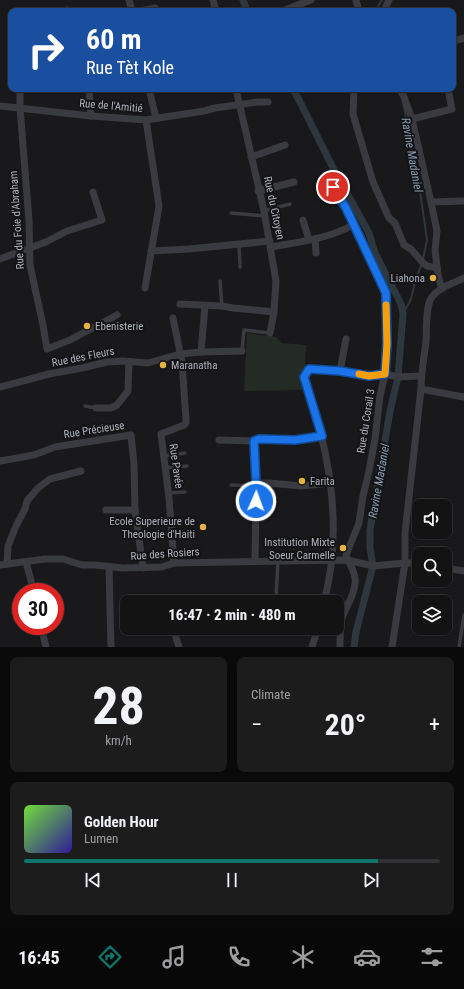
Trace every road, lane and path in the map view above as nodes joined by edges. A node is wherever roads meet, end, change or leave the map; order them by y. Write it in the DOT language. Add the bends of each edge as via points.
graph roads {
  1 [pos="312,0"];
  2 [pos="290,8"];
  3 [pos="20,92"];
  4 [pos="89,92"];
  5 [pos="150,92"];
  6 [pos="237,92"];
  7 [pos="354,92"];
  8 [pos="402,92"];
  9 [pos="449,92"];
  10 [pos="268,102"];
  11 [pos="240,104"];
  12 [pos="0,106"];
  13 [pos="20,108"];
  14 [pos="91,116"];
  15 [pos="156,118"];
  16 [pos="412,119"];
  17 [pos="146,120"];
  18 [pos="285,145"];
  19 [pos="251,158"];
  20 [pos="329,180"];
  21 [pos="294,182"];
  22 [pos="93,192"];
  23 [pos="258,192"];
  24 [pos="464,201"];
  25 [pos="431,202"];
  26 [pos="290,204"];
  27 [pos="230,213"];
  28 [pos="264,213"];
  29 [pos="303,220"];
  30 [pos="353,226"];
  31 [pos="312,239"];
  32 [pos="239,244"];
  33 [pos="270,244"];
  34 [pos="29,249"];
  35 [pos="151,250"];
  36 [pos="316,253"];
  37 [pos="0,259"];
  38 [pos="240,267"];
  39 [pos="437,268"];
  40 [pos="464,278"];
  41 [pos="220,281"];
  42 [pos="145,288"];
  43 [pos="442,289"];
  44 [pos="180,304"];
  45 [pos="205,306"];
  46 [pos="222,306"];
  47 [pos="274,312"];
  48 [pos="117,315"];
  49 [pos="173,318"];
  50 [pos="270,333"];
  51 [pos="346,340"];
  52 [pos="242,351"];
  53 [pos="202,352"];
  54 [pos="180,354"];
  55 [pos="129,362"];
  56 [pos="340,371"];
  57 [pos="385,374"];
  58 [pos="421,376"];
  59 [pos="0,387"];
  60 [pos="422,389"];
  61 [pos="464,397"];
  62 [pos="85,406"];
  63 [pos="96,408"];
  64 [pos="322,436"];
  65 [pos="219,440"];
  66 [pos="254,441"];
  67 [pos="185,453"];
  68 [pos="164,456"];
  69 [pos="0,461"];
  70 [pos="187,466"];
  71 [pos="165,468"];
  72 [pos="81,471"];
  73 [pos="330,482"];
  74 [pos="231,485"];
  75 [pos="256,485"];
  76 [pos="185,492"];
  77 [pos="169,493"];
  78 [pos="106,510"];
  79 [pos="135,510"];
  80 [pos="347,560"];
  81 [pos="256,561"];
  82 [pos="278,561"];
  83 [pos="333,561"];
  84 [pos="26,562"];
  85 [pos="174,563"];
  86 [pos="405,563"];
  87 [pos="412,563"];
  88 [pos="4,564"];
  89 [pos="109,567"];
  90 [pos="143,568"];
  91 [pos="452,569"];
  92 [pos="464,571"];
  93 [pos="32,583"];
  94 [pos="276,595"];
  95 [pos="326,595"];
  96 [pos="464,615"];
  97 [pos="43,635"];
  98 [pos="175,635"];
  99 [pos="316,635"];
  100 [pos="46,647"];
  101 [pos="111,647"];
  102 [pos="179,647"];
  103 [pos="312,647"];
  104 [pos="340,647"];
  105 [pos="392,647"];
  106 [pos="459,647"];
  1 -- 2 [label="street"];
  3 -- 13 [label="street, Rue du Foie d'Abraham"];
  4 -- 14 [label="street"];
  5 -- 15 [label="street"];
  6 -- 11 [label="street, Rue du Citoyen"];
  7 -- 39 [label="street" via="353,114 373,182 389,218 395,223 404,245 427,266"];
  8 -- 16 [label="street"];
  9 -- 16 [label="street" via="452,109"];
  10 -- 11 [label="street, Rue de l'Amitié"];
  11 -- 15 [label="street, Rue de l'Amitié"];
  11 -- 19 [label="street, Rue du Citoyen"];
  12 -- 13 [label="street, Rue de l'Amitié"];
  13 -- 14 [label="street, Rue de l'Amitié"];
  13 -- 34 [label="street, Rue du Foie d'Abraham"];
  14 -- 17 [label="street, Rue de l'Amitié"];
  15 -- 17 [label="street, Rue de l'Amitié"];
  16 -- 25 [label="street"];
  17 -- 35 [label="street" via="158,206"];
  18 -- 19 [label="street"];
  19 -- 23 [label="street, Rue du Citoyen"];
  20 -- 30 [label="street, Rue du Corail 3" via="346,208"];
  21 -- 23 [label="street"];
  22 -- 34 [label="street" via="102,220 67,231"];
  23 -- 28 [label="street, Rue du Citoyen"];
  24 -- 25 [label="street"];
  25 -- 39 [label="street" via="437,231"];
  26 -- 28 [label="lane"];
  27 -- 28 [label="lane"];
  28 -- 33 [label="street, Rue du Citoyen"];
  29 -- 31 [label="street"];
  30 -- 31 [label="street"];
  30 -- 57 [label="street, Rue du Corail 3" via="386,293"];
  31 -- 33 [label="street"];
  31 -- 36 [label="street"];
  32 -- 33 [label="street"];
  32 -- 35 [label="street" via="189,250"];
  32 -- 38 [label="lane"];
  33 -- 47 [label="street, Rue du Citoyen" via="276,281"];
  34 -- 37 [label="street"];
  34 -- 48 [label="street, Rue du Foie d'Abraham" via="47,348 70,340"];
  35 -- 42 [label="street"];
  39 -- 43 [label="street"];
  40 -- 43 [label="street"];
  41 -- 46 [label="lane"];
  43 -- 58 [label="street" via="431,298 428,308"];
  44 -- 45 [label="street"];
  45 -- 46 [label="street"];
  45 -- 53 [label="street"];
  46 -- 47 [label="street"];
  47 -- 50 [label="street, Rue du Citoyen"];
  49 -- 54 [label="street, Rue Pavée"];
  50 -- 52 [label="lane" via="244,330"];
  51 -- 56 [label="street"];
  52 -- 53 [label="street, Rue des Fleurs"];
  53 -- 54 [label="street, Rue des Fleurs"];
  54 -- 55 [label="street, Rue des Fleurs" via="148,362"];
  54 -- 68 [label="street, Rue Pavée" via="186,423 160,434"];
  55 -- 59 [label="street, Rue des Fleurs" via="107,362"];
  55 -- 63 [label="street" via="128,391 117,405 111,408"];
  56 -- 57 [label="street" via="369,376"];
  56 -- 64 [label="street" via="309,369 304,377"];
  57 -- 58 [label="street" via="398,377"];
  57 -- 80 [label="street, Rue du Corail 3" via="359,523 346,555"];
  58 -- 60 [label="street"];
  60 -- 61 [label="street"];
  60 -- 86 [label="street" via="405,533"];
  62 -- 63 [label="lane"];
  64 -- 66 [label="street" via="295,440"];
  64 -- 73 [label="street"];
  65 -- 66 [label="street"];
  66 -- 75 [label="street"];
  67 -- 68 [label="lane"];
  68 -- 71 [label="street, Rue Pavée"];
  69 -- 79 [label="street, Rue Précieuse" via="34,455 63,446 131,435"];
  70 -- 71 [label="lane"];
  71 -- 77 [label="street, Rue Pavée"];
  72 -- 88 [label="street" via="50,479 27,501 8,546"];
  73 -- 75 [label="street" via="301,486 269,482"];
  73 -- 83 [label="street" via="334,510"];
  74 -- 75 [label="lane"];
  75 -- 81 [label="street"];
  76 -- 77 [label="lane"];
  77 -- 85 [label="street, Rue Pavée"];
  78 -- 79 [label="street"];
  79 -- 90 [label="street, Rue Précieuse"];
  80 -- 83 [label="street, Rue des Rosiers"];
  80 -- 86 [label="street, Rue des Rosiers" via="373,566"];
  80 -- 104 [label="street" via="353,569 355,580 341,623"];
  81 -- 82 [label="street, Rue des Rosiers"];
  81 -- 85 [label="street, Rue des Rosiers"];
  82 -- 83 [label="street, Rue des Rosiers"];
  82 -- 94 [label="lane"];
  83 -- 95 [label="street"];
  84 -- 88 [label="street, Rue des Rosiers"];
  84 -- 89 [label="street, Rue des Rosiers" via="63,559 82,565"];
  84 -- 93 [label="street"];
  85 -- 90 [label="street, Rue des Rosiers" via="162,567"];
  86 -- 87 [label="street, Rue des Rosiers"];
  86 -- 105 [label="street"];
  89 -- 90 [label="street, Rue des Rosiers"];
  89 -- 101 [label="street"];
  91 -- 92 [label="street"];
  96 -- 106 [label="lane"];
  97 -- 100 [label="street"];
  98 -- 102 [label="street"];
  99 -- 103 [label="street"];
}
